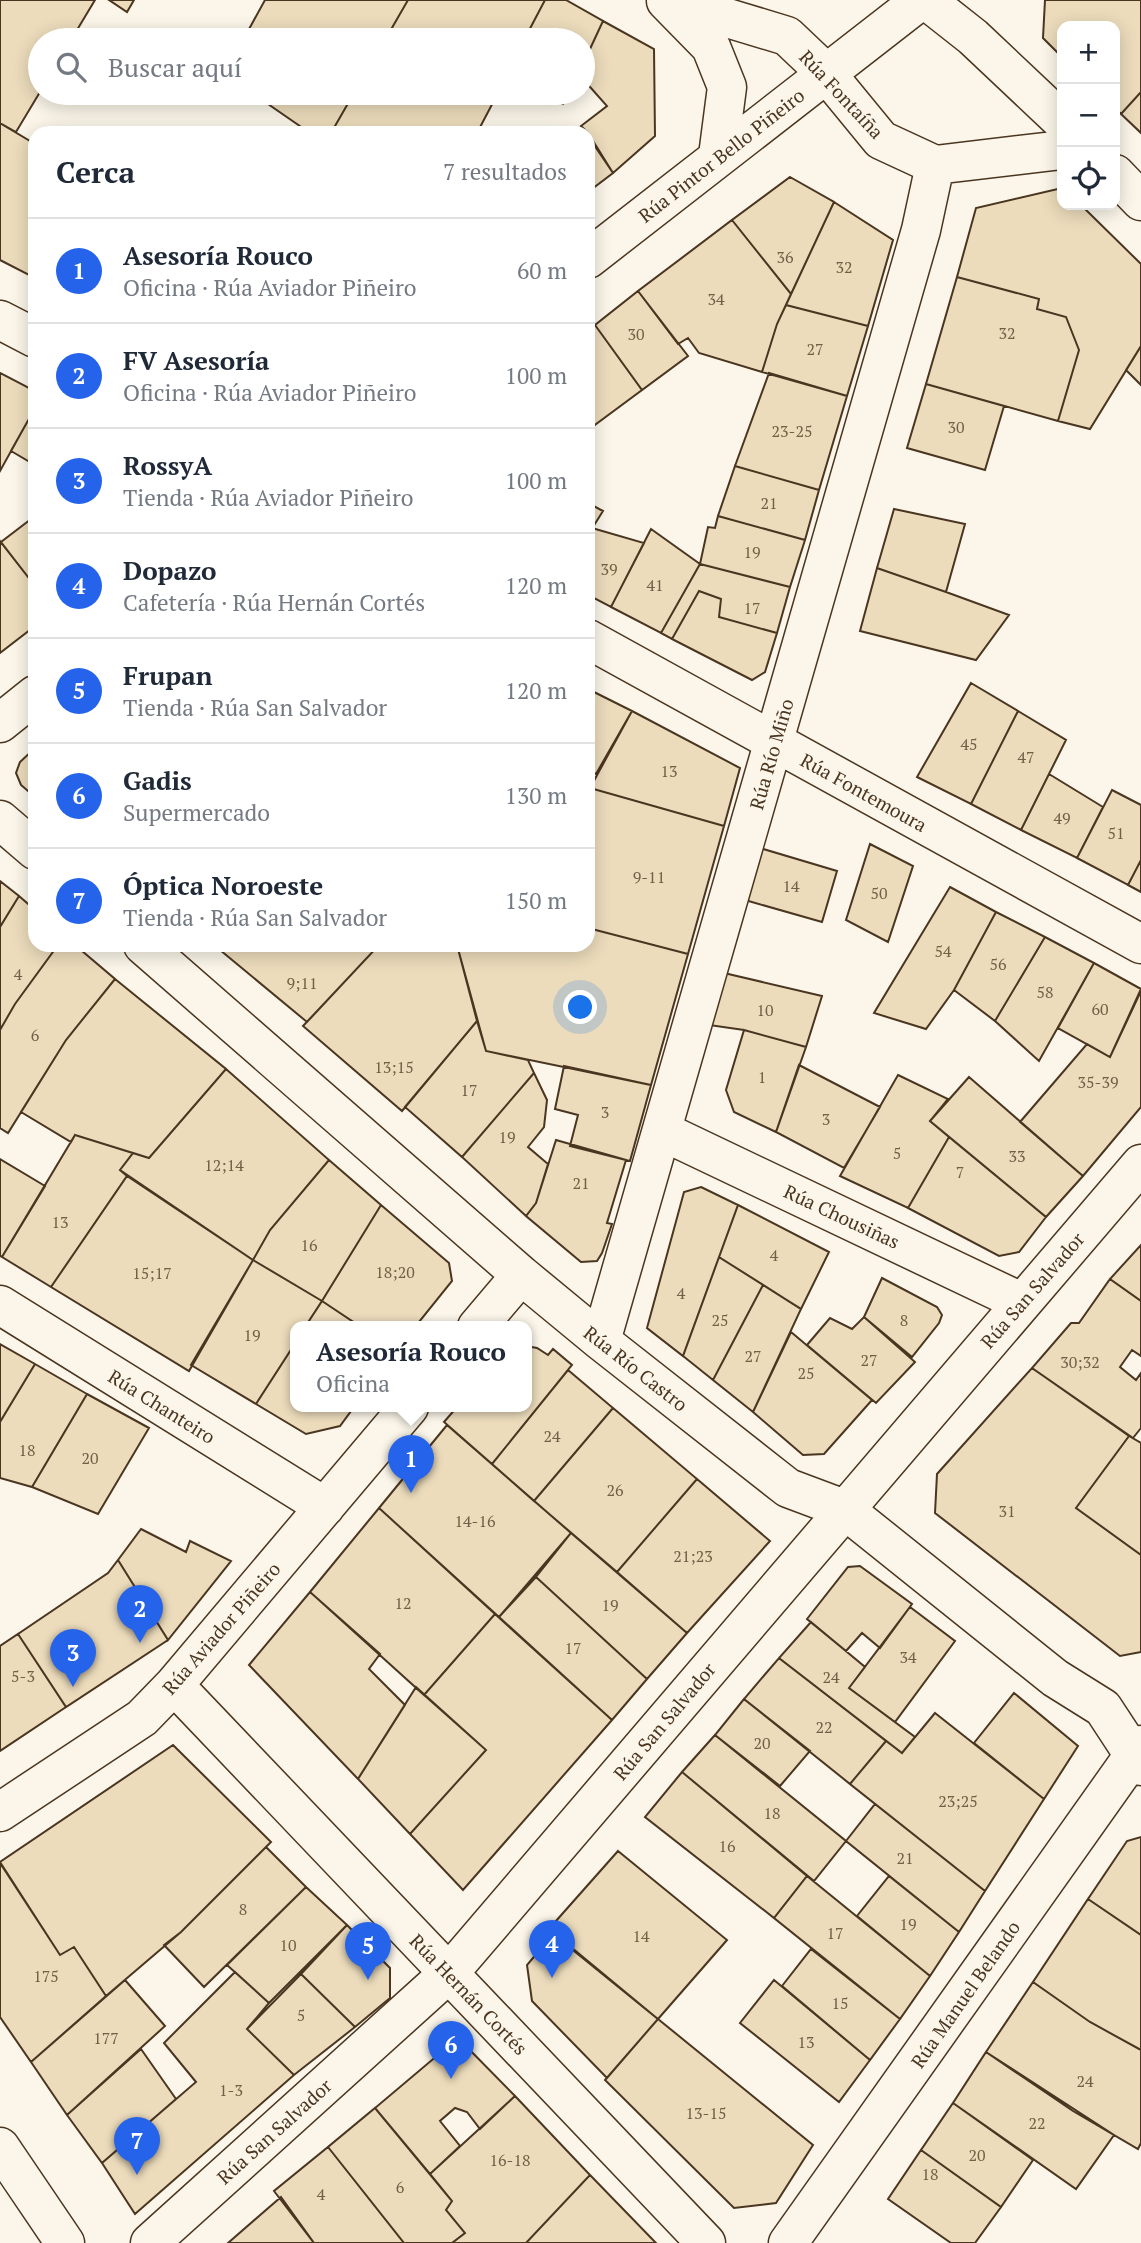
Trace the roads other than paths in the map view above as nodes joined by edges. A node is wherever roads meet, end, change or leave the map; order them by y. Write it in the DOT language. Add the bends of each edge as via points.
graph roads {
  1 [pos="666,0"];
  2 [pos="924,0"];
  3 [pos="826,73"];
  4 [pos="1057,116"];
  5 [pos="1057,151"];
  6 [pos="718,156"];
  7 [pos="935,165"];
  8 [pos="1120,179"];
  9 [pos="1141,201"];
  10 [pos="595,253"];
  11 [pos="0,320"];
  12 [pos="28,334"];
  13 [pos="595,643"];
  14 [pos="28,701"];
  15 [pos="0,723"];
  16 [pos="775,742"];
  17 [pos="0,820"];
  18 [pos="28,844"];
  19 [pos="1141,944"];
  20 [pos="151,952"];
  21 [pos="662,1131"];
  22 [pos="1141,1164"];
  23 [pos="521,1275"];
  24 [pos="1021,1302"];
  25 [pos="0,1305"];
  26 [pos="482,1321"];
  27 [pos="601,1341"];
  28 [pos="405,1412"];
  29 [pos="325,1507"];
  30 [pos="844,1509"];
  31 [pos="174,1685"];
  32 [pos="1139,1755"];
  33 [pos="0,1812"];
  34 [pos="449,1973"];
  35 [pos="0,2147"];
  36 [pos="65,2243"];
  37 [pos="150,2243"];
  38 [pos="706,2243"];
  39 [pos="788,2243"];
  1 -- 3 [label="street, Rúa Fontaíña" via="788,36"];
  1 -- 6 [label="street" via="712,47 727,87"];
  2 -- 3 [label="street, Rúa Pintor Bello Piñeiro"];
  2 -- 4 [label="street" via="973,37"];
  3 -- 6 [label="street, Rúa Pintor Bello Piñeiro"];
  3 -- 7 [label="street, Rúa Fontaíña" via="881,140"];
  5 -- 7 [label="street"];
  6 -- 10 [label="street, Rúa Pintor Bello Piñeiro"];
  7 -- 16 [label="street, Rúa Río Miño" via="921,230"];
  8 -- 9 [label="street"];
  11 -- 12 [label="street"];
  13 -- 16 [label="street, Rúa Fontemoura"];
  14 -- 15 [label="street"];
  16 -- 19 [label="street, Rúa Fontemoura"];
  16 -- 21 [label="street, Rúa Río Miño"];
  17 -- 18 [label="street"];
  20 -- 23 [label="street, Rúa Río Castro"];
  21 -- 24 [label="street, Rúa Chousiñas"];
  21 -- 27 [label="street, Rúa Río Miño"];
  22 -- 24 [label="street, Rúa San Salvador"];
  23 -- 26 [label="street"];
  23 -- 27 [label="street, Rúa Río Castro"];
  24 -- 30 [label="street, Rúa San Salvador"];
  25 -- 29 [label="street, Rúa Chanteiro"];
  27 -- 30 [label="street, Rúa Río Castro" via="788,1488"];
  28 -- 29 [label="street, Rúa Aviador Piñeiro"];
  29 -- 31 [label="street, Rúa Aviador Piñeiro"];
  30 -- 32 [label="street, Rúa Río Castro" via="1055,1678 1103,1709"];
  30 -- 34 [label="street, Rúa San Salvador"];
  31 -- 33 [label="street, Rúa Aviador Piñeiro" via="142,1718"];
  31 -- 34 [label="street, Rúa Hernán Cortés"];
  32 -- 39 [label="street, Rúa Manuel Belando"];
  34 -- 37 [label="street, Rúa San Salvador"];
  34 -- 38 [label="street, Rúa Hernán Cortés"];
  35 -- 36 [label="street"];
}
